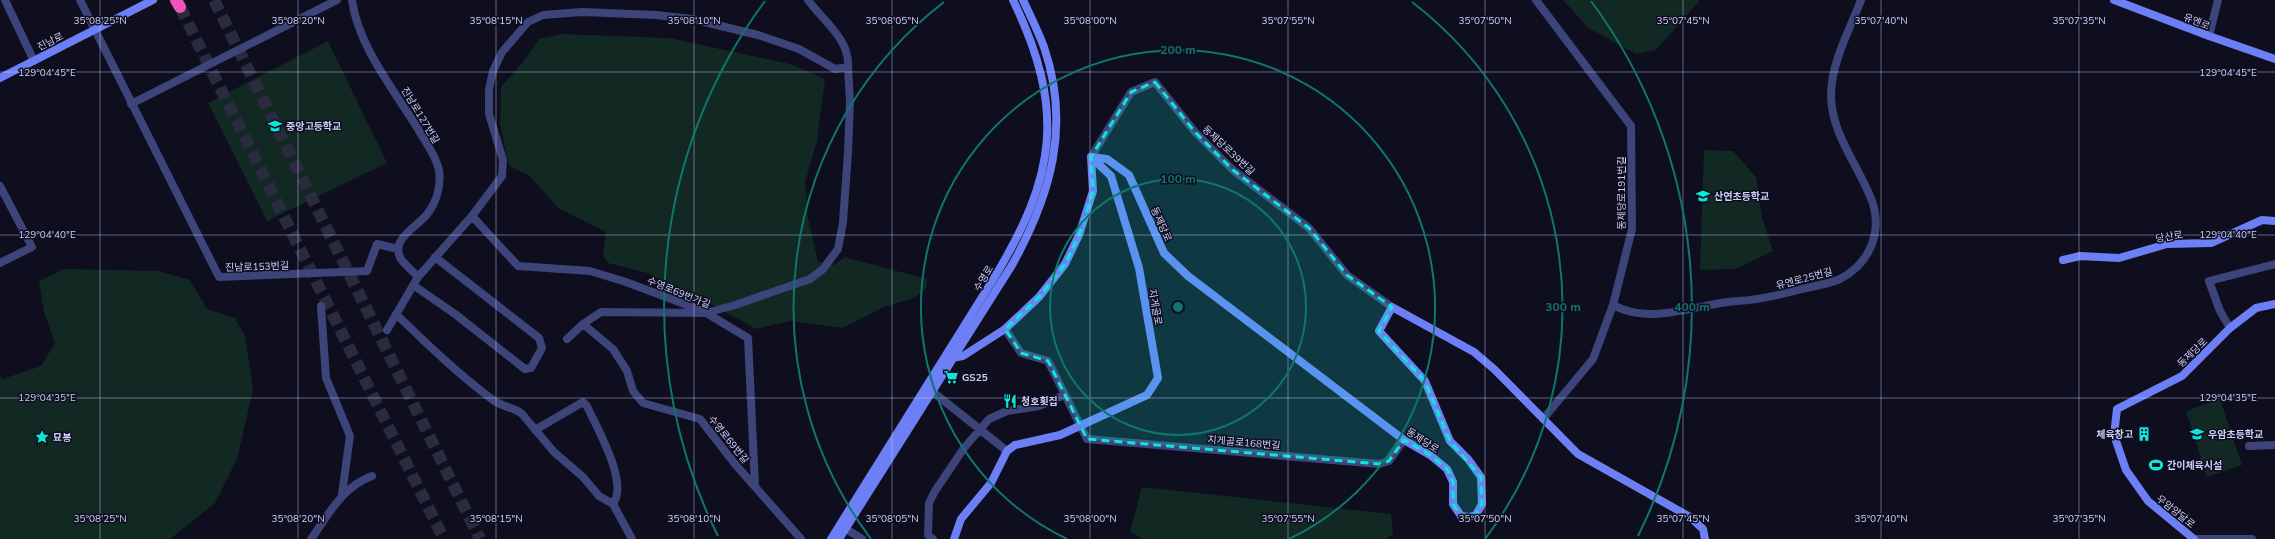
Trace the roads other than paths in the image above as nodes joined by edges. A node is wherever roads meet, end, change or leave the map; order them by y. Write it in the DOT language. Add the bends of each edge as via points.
graph roads {
  1 [pos="5,0"];
  2 [pos="80,0"];
  3 [pos="337,0"];
  4 [pos="352,0"];
  5 [pos="808,0"];
  6 [pos="1013,0"];
  7 [pos="1023,0"];
  8 [pos="1536,0"];
  9 [pos="1861,0"];
  10 [pos="2114,0"];
  11 [pos="2218,0"];
  12 [pos="150,1"];
  13 [pos="94,30"];
  14 [pos="2209,36"];
  15 [pos="2275,58"];
  16 [pos="34,61"];
  17 [pos="848,67"];
  18 [pos="0,78"];
  19 [pos="131,104"];
  20 [pos="1091,157"];
  21 [pos="0,186"];
  22 [pos="472,216"];
  23 [pos="2275,220"];
  24 [pos="398,249"];
  25 [pos="436,257"];
  26 [pos="2063,260"];
  27 [pos="0,263"];
  28 [pos="2275,264"];
  29 [pos="418,277"];
  30 [pos="413,285"];
  31 [pos="2275,304"];
  32 [pos="1613,305"];
  33 [pos="321,306"];
  34 [pos="1392,307"];
  35 [pos="706,313"];
  36 [pos="396,314"];
  37 [pos="583,324"];
  38 [pos="2230,328"];
  39 [pos="1005,329"];
  40 [pos="387,330"];
  41 [pos="567,339"];
  42 [pos="950,357"];
  43 [pos="933,392"];
  44 [pos="1064,395"];
  45 [pos="2117,409"];
  46 [pos="1543,419"];
  47 [pos="1080,426"];
  48 [pos="980,429"];
  49 [pos="535,430"];
  50 [pos="1404,440"];
  51 [pos="2275,445"];
  52 [pos="2249,446"];
  53 [pos="1007,451"];
  54 [pos="372,476"];
  55 [pos="755,486"];
  56 [pos="342,494"];
  57 [pos="613,504"];
  58 [pos="846,529"];
  59 [pos="311,539"];
  60 [pos="632,539"];
  61 [pos="801,539"];
  62 [pos="831,539"];
  63 [pos="839,539"];
  64 [pos="862,539"];
  65 [pos="933,539"];
  66 [pos="954,539"];
  67 [pos="1705,539"];
  68 [pos="2193,539"];
  69 [pos="2252,539"];
  1 -- 16 [label="street"];
  2 -- 13 [label="street, 진남로153번길"];
  3 -- 19 [label="street"];
  4 -- 24 [label="street, 진남로127번길" via="354,16 362,37 430,148 439,170 438,195 428,214 402,239"];
  5 -- 17 [label="street" via="839,37 848,53"];
  6 -- 42 [label="street, 수영로" via="1034,46 1044,81 1048,121 1044,165 1035,198 1015,244"];
  7 -- 42 [label="street, 수영로" via="1044,46 1053,86 1056,129 1052,168 1041,206 1023,245"];
  8 -- 32 [label="street, 동제당로191번길" via="1631,126 1632,229"];
  9 -- 32 [label="street, 유엔로25번길" via="1838,60 1831,95 1834,116 1842,139 1872,201 1876,217 1872,248 1864,261 1838,280 1772,297 1649,315 1626,312"];
  10 -- 14 [label="street, 유엔로"];
  11 -- 14 [label="street"];
  12 -- 13 [label="street, 진남로"];
  13 -- 16 [label="street, 진남로"];
  13 -- 19 [label="street, 진남로153번길"];
  14 -- 15 [label="street, 유엔로"];
  16 -- 18 [label="street, 진남로"];
  17 -- 22 [label="street" via="835,69 799,49 758,35 692,19 582,12 543,15 528,22 515,35 502,52 493,71 489,114 503,160 502,176"];
  17 -- 35 [label="street" via="848,152 843,222 838,250 823,270 810,279"];
  19 -- 24 [label="street, 진남로153번길" via="219,277 367,271 377,244"];
  20 -- 34 [label="street, 동제당로39번길" via="1131,92 1155,82 1195,132 1233,170 1309,228 1346,275"];
  20 -- 39 [label="street" via="1093,191 1079,235 1065,264 1039,298"];
  20 -- 47 [label="street, 지게골로" via="1111,176 1130,237 1139,268 1158,378 1147,395"];
  20 -- 50 [label="street, 동제당로" via="1107,160 1129,175 1164,253 1188,276"];
  21 -- 27 [label="street" via="32,247"];
  22 -- 25 [label="street"];
  22 -- 35 [label="street, 수영로69번가길" via="518,266 590,271 650,290"];
  23 -- 26 [label="street, 당산로" via="2262,220 2211,243 2167,244 2119,258 2080,256"];
  24 -- 29 [label="street" via="401,259"];
  25 -- 29 [label="street"];
  25 -- 30 [label="street" via="539,338 542,348 531,368 525,369"];
  28 -- 38 [label="street" via="2209,281 2220,311"];
  29 -- 30 [label="street"];
  30 -- 36 [label="street"];
  31 -- 38 [label="street, 동제당로" via="2256,308"];
  32 -- 46 [label="street, 동제당로191번길" via="1593,359"];
  33 -- 56 [label="street" via="326,378 350,436"];
  34 -- 46 [label="street" via="1474,352"];
  34 -- 50 [label="street, 동제당로" via="1379,331 1425,381 1450,441 1481,477 1482,504 1476,515 1461,516 1453,504 1453,482 1446,469 1430,455"];
  35 -- 37 [label="street" via="601,312"];
  35 -- 55 [label="street, 수영로69번가길" via="748,338"];
  36 -- 40 [label="street"];
  36 -- 49 [label="street" via="469,381 504,407 517,410"];
  37 -- 41 [label="street"];
  37 -- 55 [label="street, 수영로69번길" via="613,349 627,370 633,391 643,403 700,419"];
  38 -- 45 [label="street, 동제당로" via="2182,376"];
  39 -- 42 [label="street" via="963,356"];
  39 -- 44 [label="street" via="1021,353 1048,361"];
  42 -- 43 [label="street, 수영로"];
  42 -- 62 [label="street, 수영로"];
  43 -- 48 [label="street"];
  43 -- 58 [label="street, 수영로"];
  44 -- 47 [label="street"];
  44 -- 48 [label="street" via="1039,406 1007,411 989,419"];
  45 -- 68 [label="street, 우암양달로" via="2114,435 2126,470 2148,501"];
  46 -- 67 [label="street" via="1578,454 1690,517 1703,529"];
  47 -- 50 [label="street, 지게골로168번길" via="1087,439 1379,464 1389,461"];
  47 -- 53 [label="street, 지게골로" via="1060,435 1015,445"];
  48 -- 53 [label="street"];
  48 -- 65 [label="street" via="964,448 929,503 928,535"];
  49 -- 57 [label="street" via="599,496"];
  49 -- 57 [label="street" via="583,402 612,460 618,482 618,498"];
  51 -- 52 [label="street"];
  53 -- 66 [label="street" via="992,483 961,519"];
  54 -- 56 [label="street" via="358,481"];
  55 -- 61 [label="street, 수영로69번길"];
  56 -- 59 [label="street"];
  57 -- 60 [label="street"];
  58 -- 63 [label="street, 수영로"];
  58 -- 64 [label="street"];
  68 -- 69 [label="street"];
}
